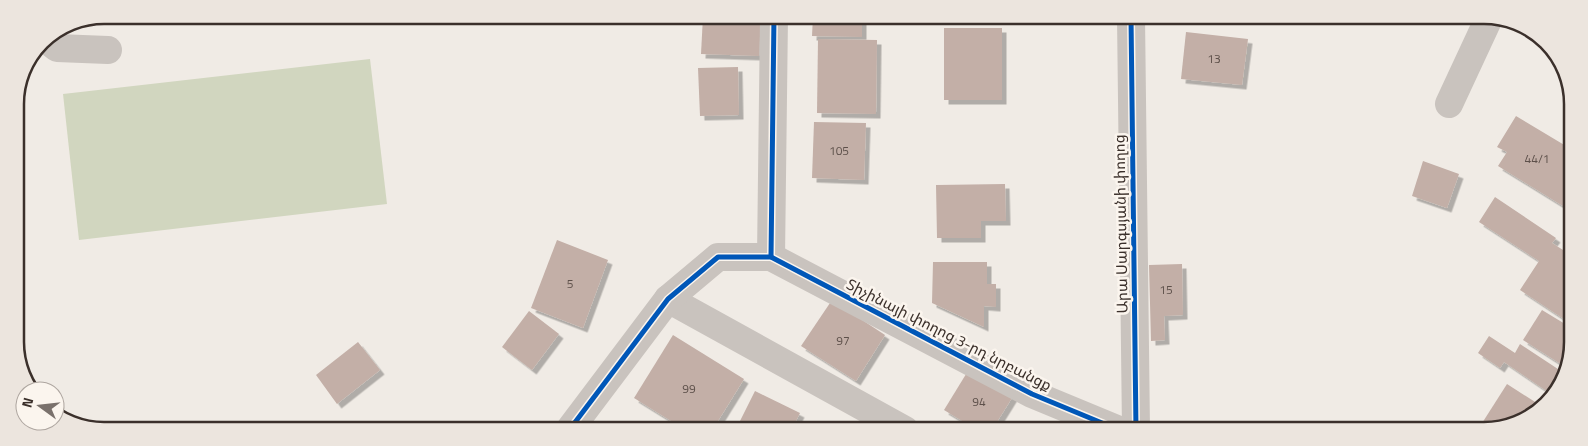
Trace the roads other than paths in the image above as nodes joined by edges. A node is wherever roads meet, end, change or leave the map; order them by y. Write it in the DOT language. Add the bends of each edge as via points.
graph roads {
  1 [pos="774,24"];
  2 [pos="1131,24"];
  3 [pos="1486,24"];
  4 [pos="51,43"];
  5 [pos="108,50"];
  6 [pos="1449,104"];
  7 [pos="771,257"];
  8 [pos="668,299"];
  9 [pos="575,422"];
  10 [pos="891,422"];
  11 [pos="1100,422"];
  12 [pos="1136,422"];
  1 -- 7 [label="street"];
  2 -- 12 [label="street, Արա Սարգսյանի փողոց"];
  3 -- 6 [label="street"];
  4 -- 5 [label="street" via="58,48"];
  7 -- 8 [label="street" via="718,256"];
  7 -- 11 [label="street, Տիչինայի փողոց 3-րդ նրբանցք" via="1032,394"];
  8 -- 9 [label="street"];
  8 -- 10 [label="street"];
}
